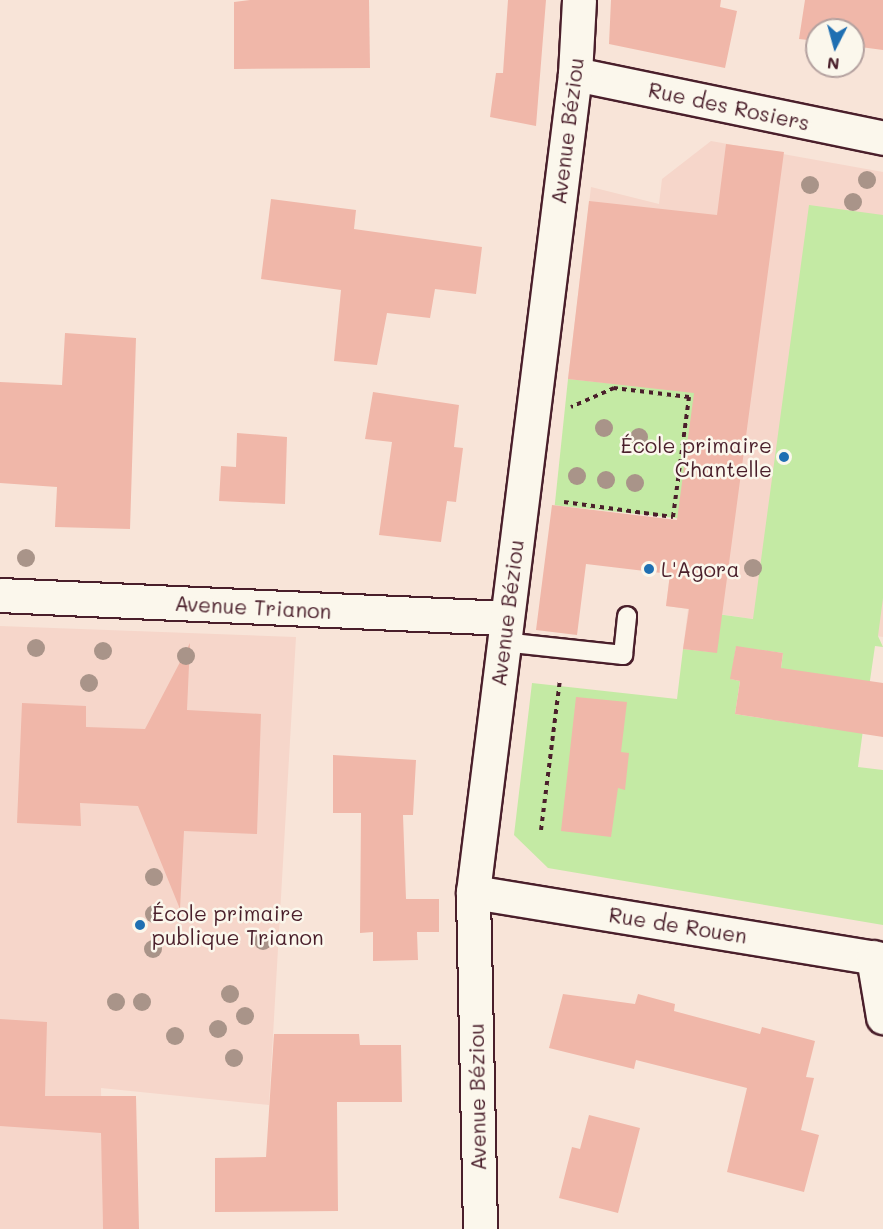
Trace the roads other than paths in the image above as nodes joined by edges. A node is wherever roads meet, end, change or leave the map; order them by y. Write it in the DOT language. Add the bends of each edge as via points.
graph roads {
  1 [pos="579,0"];
  2 [pos="575,74"];
  3 [pos="883,138"];
  4 [pos="0,596"];
  5 [pos="627,616"];
  6 [pos="504,630"];
  7 [pos="473,892"];
  8 [pos="878,958"];
  9 [pos="883,1017"];
  10 [pos="480,1229"];
  1 -- 2 [label="street, Avenue Béziou"];
  2 -- 3 [label="street, Rue des Rosiers"];
  2 -- 6 [label="street, Avenue Béziou"];
  4 -- 6 [label="street, Avenue Trianon"];
  5 -- 6 [label="lane" via="623,655 563,649"];
  6 -- 7 [label="street, Avenue Béziou"];
  7 -- 8 [label="street, Rue de Rouen"];
  7 -- 10 [label="street, Avenue Béziou"];
  8 -- 9 [label="street"];
}
